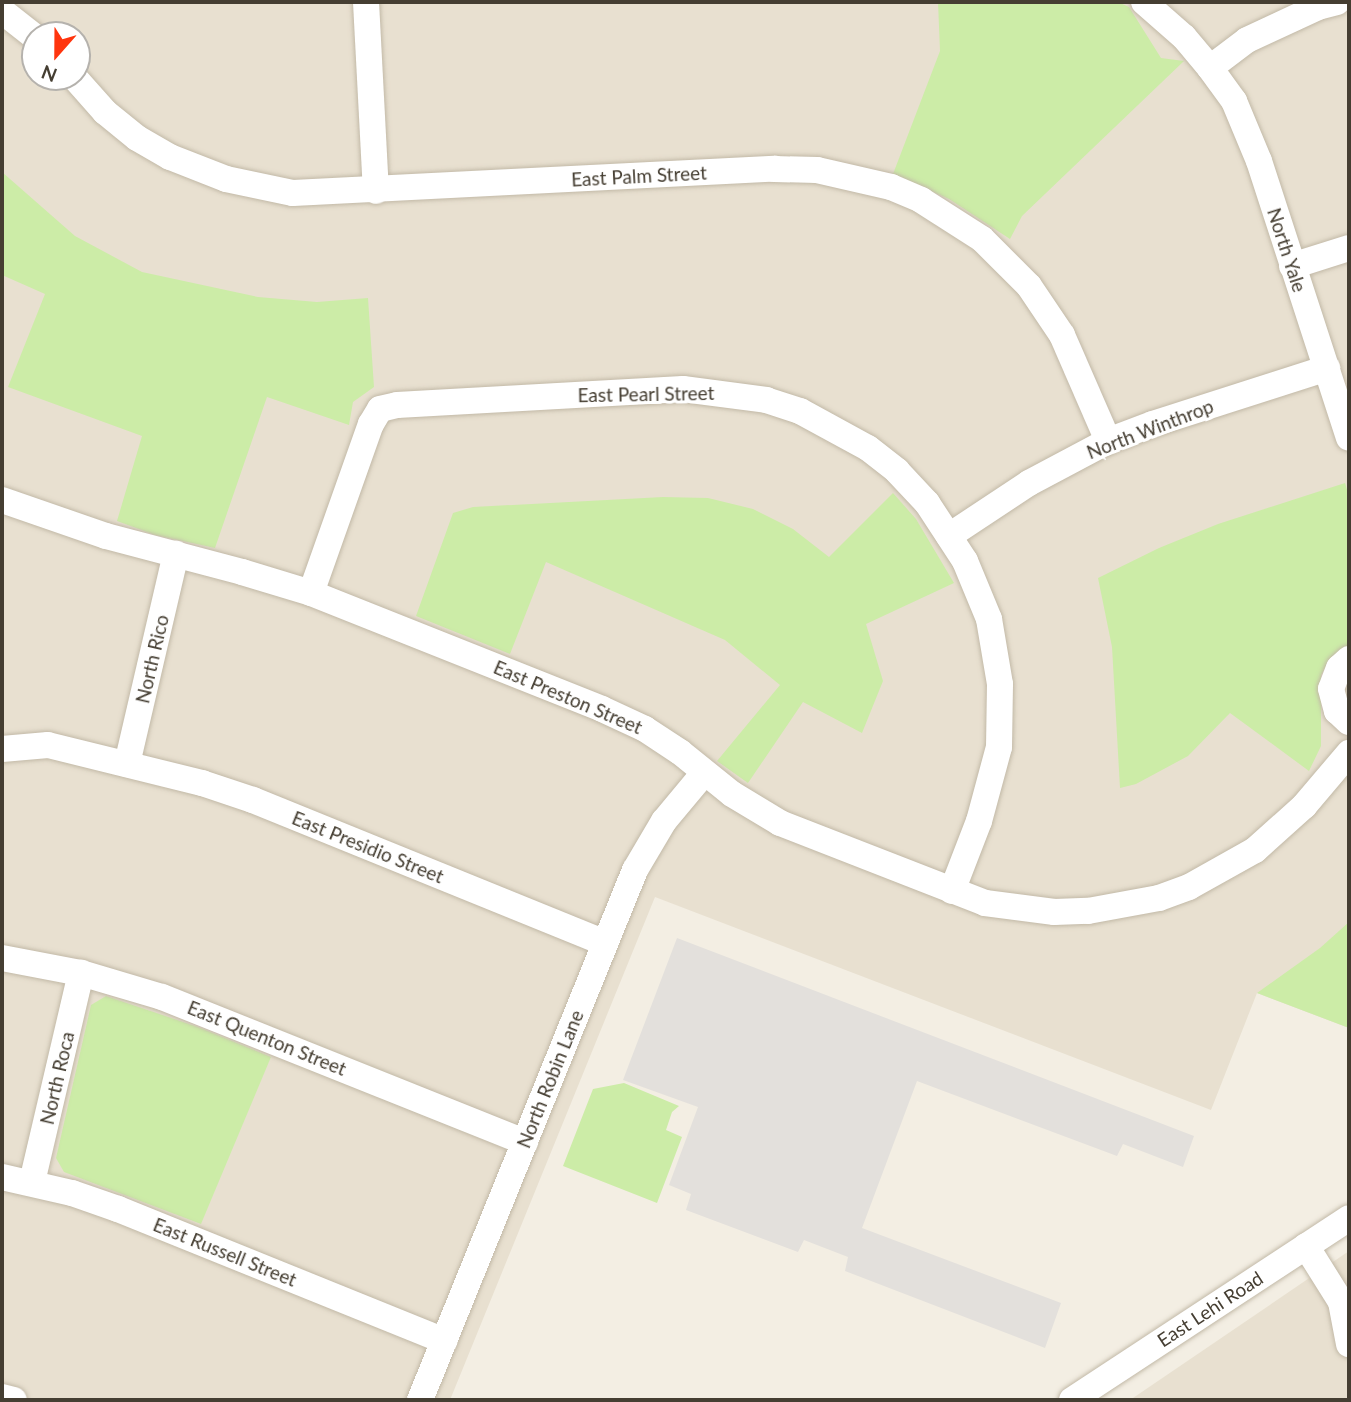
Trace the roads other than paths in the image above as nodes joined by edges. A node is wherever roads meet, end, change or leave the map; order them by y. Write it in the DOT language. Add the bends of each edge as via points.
graph roads {
  1 [pos="366,2"];
  2 [pos="1144,2"];
  3 [pos="1337,2"];
  4 [pos="2,11"];
  5 [pos="21,26"];
  6 [pos="1210,68"];
  7 [pos="86,91"];
  8 [pos="376,191"];
  9 [pos="1349,248"];
  10 [pos="1292,266"];
  11 [pos="1326,368"];
  12 [pos="1349,438"];
  13 [pos="1108,441"];
  14 [pos="2,500"];
  15 [pos="950,536"];
  16 [pos="176,554"];
  17 [pos="311,593"];
  18 [pos="1349,659"];
  19 [pos="1343,716"];
  20 [pos="2,749"];
  21 [pos="1349,753"];
  22 [pos="127,764"];
  23 [pos="704,772"];
  24 [pos="1326,778"];
  25 [pos="952,891"];
  26 [pos="605,943"];
  27 [pos="2,958"];
  28 [pos="81,973"];
  29 [pos="524,1142"];
  30 [pos="2,1177"];
  31 [pos="32,1182"];
  32 [pos="1349,1218"];
  33 [pos="1306,1246"];
  34 [pos="1345,1304"];
  35 [pos="444,1341"];
  36 [pos="1349,1344"];
  37 [pos="2,1397"];
  38 [pos="14,1400"];
  39 [pos="420,1400"];
  40 [pos="1072,1400"];
  1 -- 8 [label="street"];
  2 -- 6 [label="street, North Yale" via="1184,37"];
  3 -- 6 [label="street" via="1247,40"];
  4 -- 5 [label="street"];
  6 -- 10 [label="street, North Yale" via="1234,101 1247,131"];
  7 -- 8 [label="street, East Palm Street" via="137,138 198,170 292,193"];
  8 -- 13 [label="street, East Palm Street" via="774,169 817,170 891,187 921,200 982,239 1029,286 1062,335"];
  9 -- 10 [label="street"];
  10 -- 11 [label="street, North Yale"];
  11 -- 12 [label="street, North Yale"];
  11 -- 13 [label="street, North Winthrop"];
  13 -- 15 [label="street, North Winthrop" via="1029,484"];
  14 -- 16 [label="street, East Preston Street" via="106,536"];
  15 -- 17 [label="street, East Pearl Street" via="912,487 868,448 834,427 766,400 682,389 397,405 380,409 371,424"];
  15 -- 25 [label="street, East Pearl Street" via="989,619 1001,717 994,774"];
  16 -- 17 [label="street, East Preston Street"];
  16 -- 22 [label="street, North Rico"];
  17 -- 23 [label="street, East Preston Street" via="602,709 645,729"];
  18 -- 19 [label="street, East Preston Street" via="1331,689"];
  19 -- 24 [label="street, East Preston Street"];
  20 -- 22 [label="street, East Presidio Street" via="48,745"];
  21 -- 24 [label="street, East Preston Street"];
  22 -- 26 [label="street, East Presidio Street" via="253,800"];
  23 -- 25 [label="street, East Preston Street" via="780,823"];
  23 -- 26 [label="street, North Robin Lane" via="648,845"];
  24 -- 25 [label="street, East Preston Street" via="1304,806 1255,850 1189,887 1159,898 1120,907 1054,912 985,903"];
  26 -- 29 [label="street, North Robin Lane"];
  27 -- 28 [label="street, East Quenton Street"];
  28 -- 29 [label="street, East Quenton Street" via="201,1011"];
  28 -- 31 [label="street, North Roca"];
  29 -- 35 [label="street, North Robin Lane"];
  30 -- 31 [label="street, East Russell Street"];
  31 -- 35 [label="street, East Russell Street" via="118,1209"];
  32 -- 33 [label="street, East Lehi Road"];
  33 -- 34 [label="street"];
  33 -- 40 [label="street, East Lehi Road"];
  34 -- 36 [label="street"];
  35 -- 39 [label="street, North Robin Lane"];
  37 -- 38 [label="street"];
}
